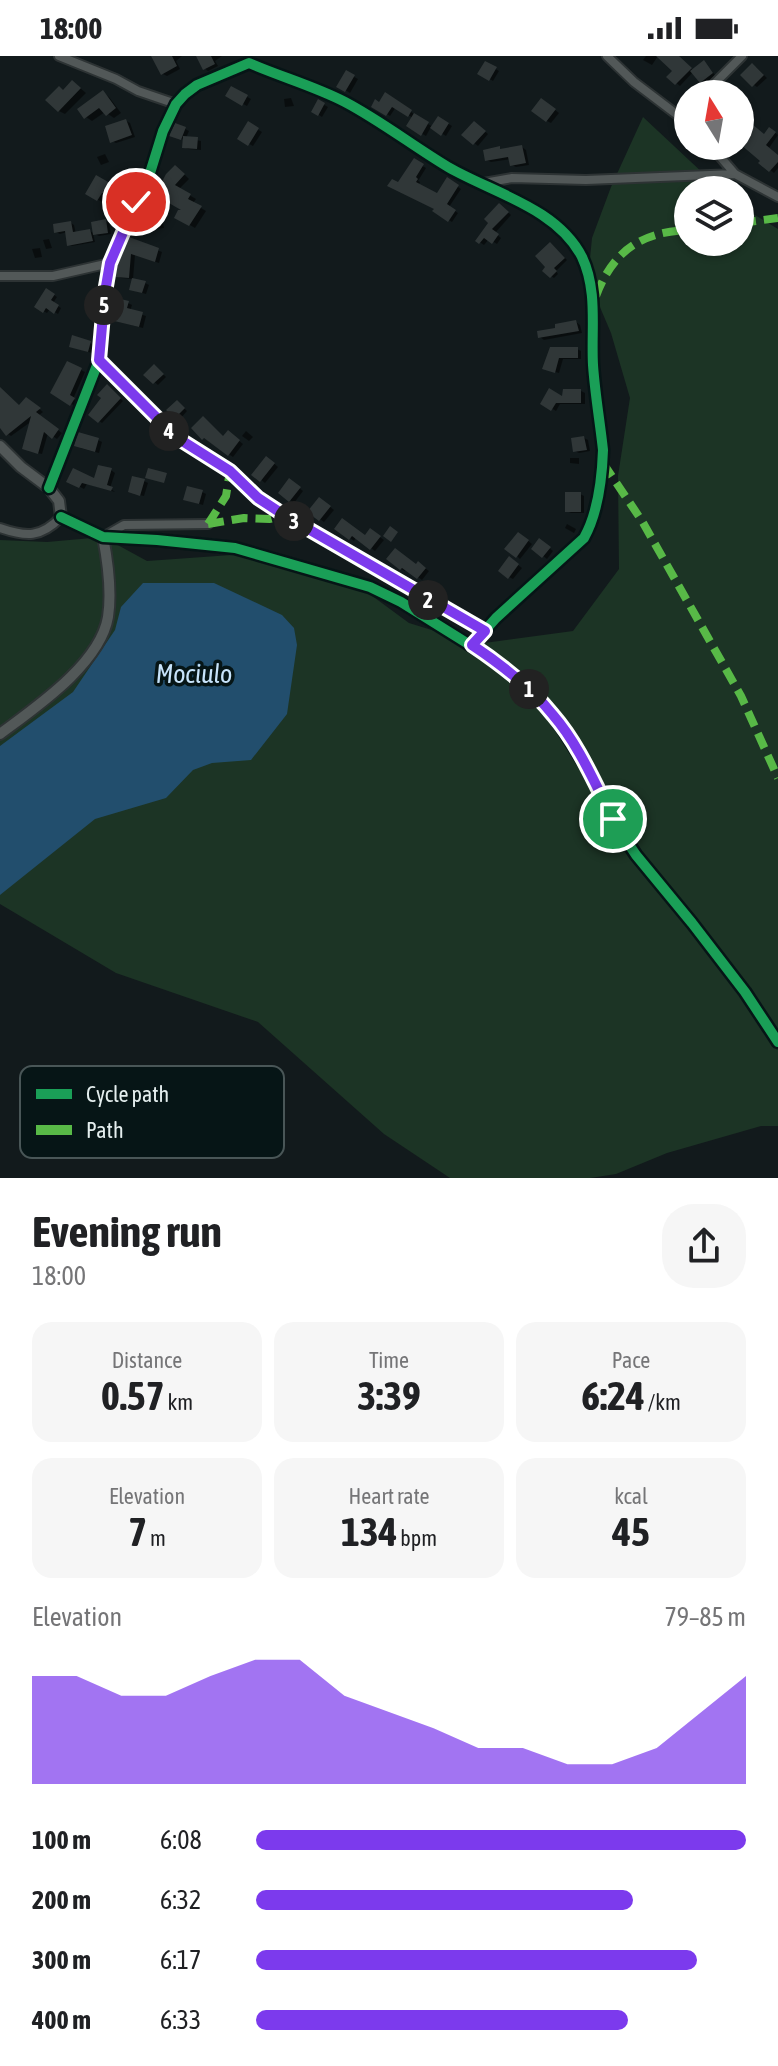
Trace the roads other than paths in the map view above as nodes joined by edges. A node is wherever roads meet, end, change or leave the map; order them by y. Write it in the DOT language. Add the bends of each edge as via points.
graph roads {
  1 [pos="59,56"];
  2 [pos="607,56"];
  3 [pos="742,56"];
  4 [pos="249,60"];
  5 [pos="718,80"];
  6 [pos="176,104"];
  7 [pos="674,110"];
  8 [pos="723,160"];
  9 [pos="735,174"];
  10 [pos="484,183"];
  11 [pos="778,197"];
  12 [pos="110,263"];
  13 [pos="0,276"];
  14 [pos="99,360"];
  15 [pos="0,446"];
  16 [pos="49,488"];
  17 [pos="61,517"];
  18 [pos="208,524"];
  19 [pos="0,528"];
  20 [pos="103,537"];
  21 [pos="485,631"];
  22 [pos="472,645"];
  23 [pos="0,734"];
  24 [pos="778,1042"];
  1 -- 6 [label="street"];
  2 -- 7 [label="street"];
  3 -- 5 [label="street"];
  4 -- 6 [label="street" via="197,85"];
  4 -- 10 [label="street" via="346,102"];
  6 -- 12 [label="street"];
  8 -- 9 [label="street"];
  9 -- 10 [label="street"];
  9 -- 11 [label="street"];
  10 -- 21 [label="street" via="542,214 571,239 583,259 592,287 593,362 603,450 592,524 584,538"];
  12 -- 13 [label="street" via="53,276"];
  12 -- 14 [label="street"];
  14 -- 16 [label="street"];
  14 -- 21 [label="street" via="176,437 230,471 258,498"];
  15 -- 16 [label="street"];
  16 -- 17 [label="street" via="59,501"];
  17 -- 19 [label="street" via="35,535"];
  17 -- 20 [label="street"];
  18 -- 20 [label="street" via="124,525"];
  20 -- 22 [label="street" via="235,548 370,587"];
  20 -- 23 [label="street" via="109,594 102,636 73,673"];
  21 -- 22 [label="street"];
  22 -- 24 [label="street" via="531,690 556,718 636,855"];
}
